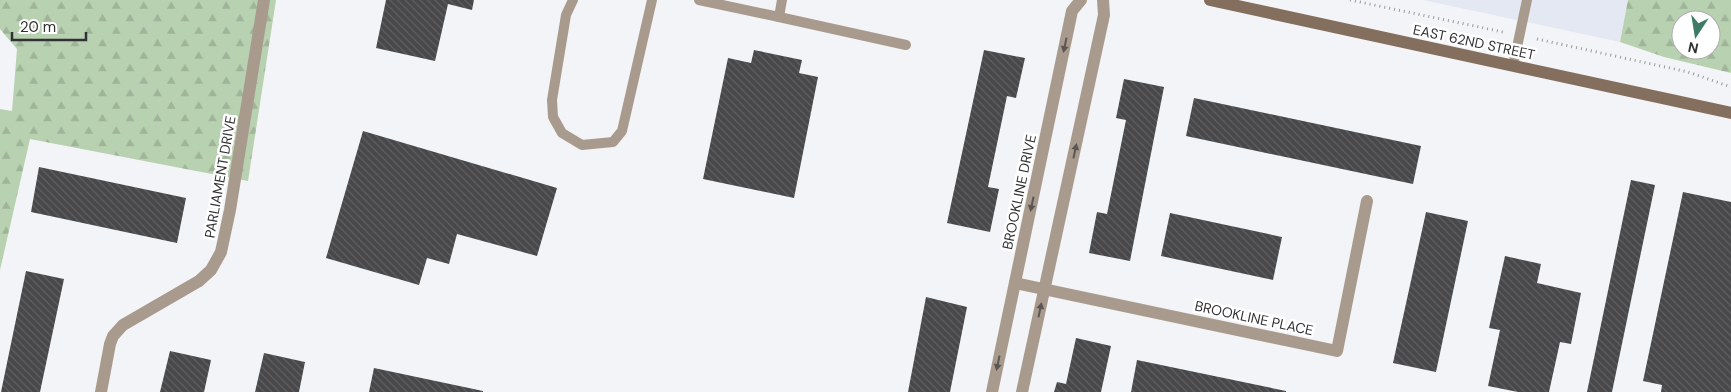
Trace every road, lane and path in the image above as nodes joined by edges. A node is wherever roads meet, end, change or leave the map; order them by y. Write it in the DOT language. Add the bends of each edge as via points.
graph roads {
  1 [pos="264,0"];
  2 [pos="573,0"];
  3 [pos="652,0"];
  4 [pos="699,0"];
  5 [pos="782,0"];
  6 [pos="1081,0"];
  7 [pos="1103,0"];
  8 [pos="1210,0"];
  9 [pos="1350,0"];
  10 [pos="1526,0"];
  11 [pos="778,17"];
  12 [pos="1484,28"];
  13 [pos="1554,42"];
  14 [pos="906,45"];
  15 [pos="1513,66"];
  16 [pos="1731,86"];
  17 [pos="1731,113"];
  18 [pos="1368,201"];
  19 [pos="1015,283"];
  20 [pos="1045,289"];
  21 [pos="101,392"];
  22 [pos="992,392"];
  23 [pos="1022,392"];
  1 -- 21 [label="street, PARLIAMENT DRIVE" via="221,252 211,270 199,281 116,331 110,344"];
  2 -- 3 [label="lane" via="566,15 552,100 553,117 562,133 582,145 613,142 622,131"];
  4 -- 11 [label="lane"];
  5 -- 11 [label="lane"];
  6 -- 19 [label="street, BROOKLINE DRIVE, one-way" via="1072,11"];
  20 -- 7 [label="street, one-way" via="1104,16"];
  8 -- 15 [label="street, EAST 62ND STREET"];
  9 -- 12 [label="path"];
  10 -- 15 [label="lane"];
  11 -- 14 [label="lane"];
  13 -- 16 [label="path" via="1688,72"];
  15 -- 17 [label="street, EAST 62ND STREET"];
  18 -- 20 [label="street, BROOKLINE PLACE" via="1337,350"];
  19 -- 20 [label="street, BROOKLINE PLACE"];
  19 -- 22 [label="street, BROOKLINE DRIVE, one-way"];
  23 -- 20 [label="street, one-way"];
}
